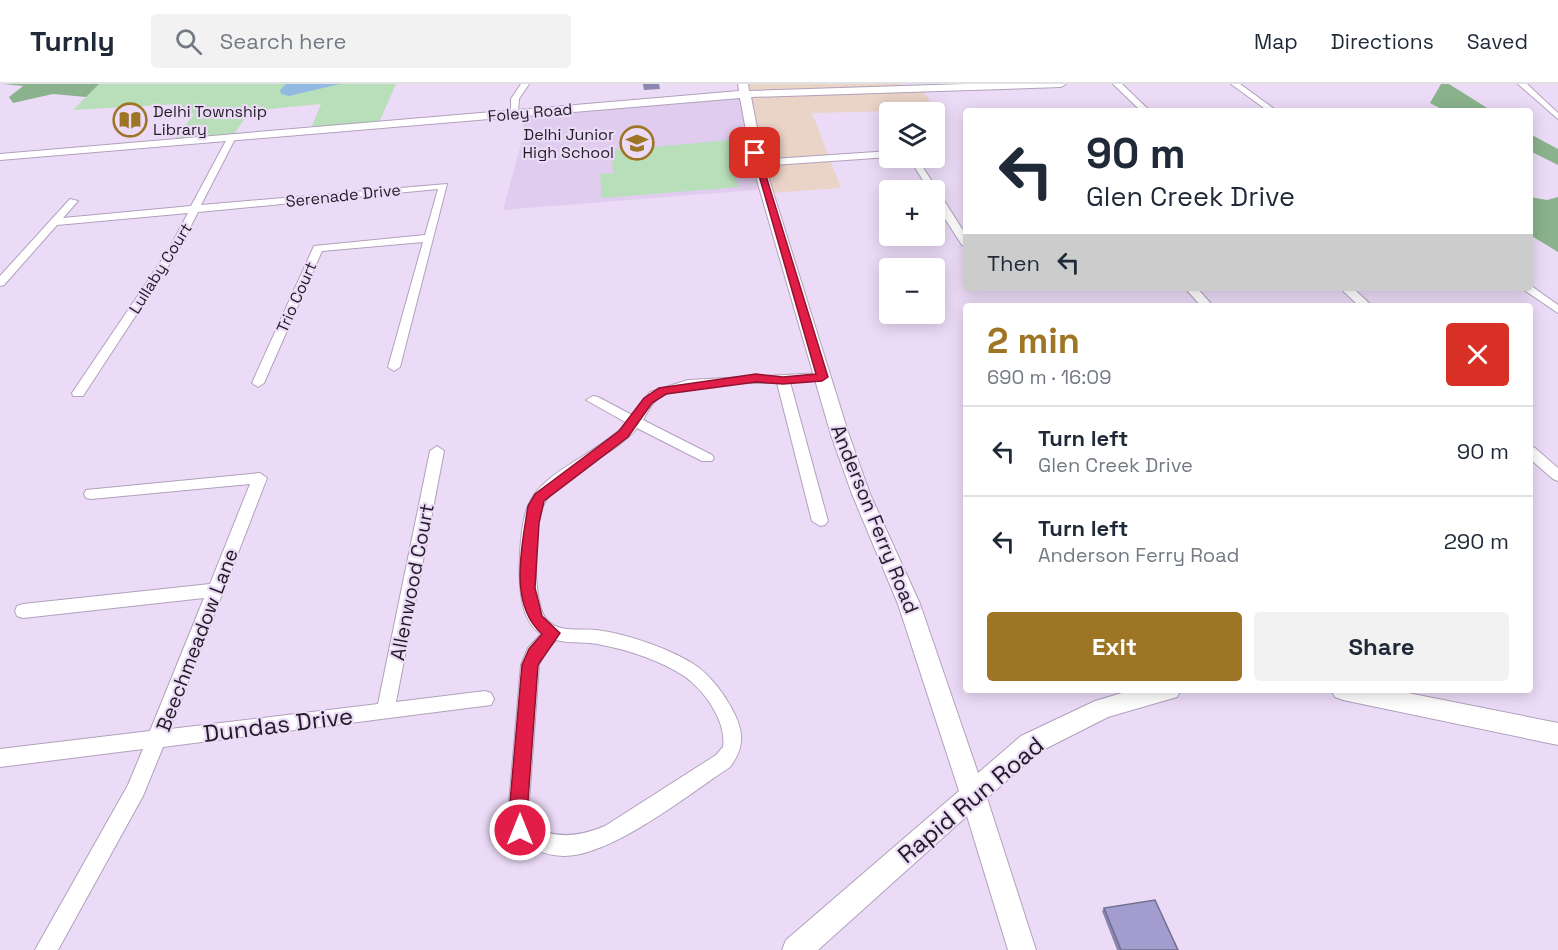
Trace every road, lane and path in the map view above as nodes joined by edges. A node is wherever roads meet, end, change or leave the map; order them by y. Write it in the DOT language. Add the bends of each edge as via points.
graph roads {
  1 [pos="525,84"];
  2 [pos="1061,84"];
  3 [pos="1117,84"];
  4 [pos="1235,84"];
  5 [pos="1522,84"];
  6 [pos="1000,85"];
  7 [pos="745,89"];
  8 [pos="1143,108"];
  9 [pos="1269,108"];
  10 [pos="514,113"];
  11 [pos="1558,117"];
  12 [pos="232,137"];
  13 [pos="879,155"];
  14 [pos="0,157"];
  15 [pos="758,163"];
  16 [pos="73,201"];
  17 [pos="195,210"];
  18 [pos="945,210"];
  19 [pos="55,222"];
  20 [pos="429,238"];
  21 [pos="963,238"];
  22 [pos="0,283"];
  23 [pos="1194,291"];
  24 [pos="1349,291"];
  25 [pos="1531,291"];
  26 [pos="1205,303"];
  27 [pos="1363,303"];
  28 [pos="1558,310"];
  29 [pos="394,367"];
  30 [pos="822,377"];
  31 [pos="783,381"];
  32 [pos="258,383"];
  33 [pos="78,393"];
  34 [pos="593,400"];
  35 [pos="635,421"];
  36 [pos="437,452"];
  37 [pos="1533,454"];
  38 [pos="706,458"];
  39 [pos="1558,476"];
  40 [pos="91,494"];
  41 [pos="820,521"];
  42 [pos="216,590"];
  43 [pos="23,611"];
  44 [pos="552,633"];
  45 [pos="1158,693"];
  46 [pos="1358,693"];
  47 [pos="485,699"];
  48 [pos="386,712"];
  49 [pos="1558,734"];
  50 [pos="158,739"];
  51 [pos="0,758"];
  52 [pos="972,795"];
  53 [pos="46,950"];
  54 [pos="796,950"];
  55 [pos="1022,950"];
  1 -- 10 [label="street" via="515,99"];
  2 -- 6 [label="street, Foley Road"];
  3 -- 8 [label="street"];
  4 -- 9 [label="street"];
  5 -- 11 [label="street"];
  6 -- 7 [label="street, Foley Road"];
  7 -- 10 [label="street, Foley Road"];
  7 -- 15 [label="street, Anderson Ferry Road"];
  10 -- 12 [label="street, Foley Road"];
  12 -- 14 [label="street, Foley Road"];
  12 -- 17 [label="street, Lullaby Court"];
  13 -- 15 [label="street"];
  15 -- 30 [label="street, Anderson Ferry Road"];
  16 -- 19 [label="street"];
  17 -- 19 [label="street, Serenade Drive"];
  17 -- 20 [label="street, Serenade Drive" via="444,186"];
  17 -- 33 [label="street, Lullaby Court" via="168,260"];
  18 -- 21 [label="street"];
  19 -- 22 [label="street"];
  20 -- 29 [label="street, Serenade Drive"];
  20 -- 32 [label="street, Trio Court" via="318,248"];
  23 -- 26 [label="street"];
  24 -- 27 [label="street"];
  25 -- 28 [label="street"];
  30 -- 31 [label="street"];
  30 -- 52 [label="street, Anderson Ferry Road" via="861,494 931,664"];
  31 -- 35 [label="street" via="756,378 663,391 648,401"];
  31 -- 41 [label="street"];
  34 -- 35 [label="street"];
  35 -- 38 [label="street"];
  35 -- 44 [label="street" via="556,483 535,506 527,588 536,620"];
  36 -- 48 [label="street, Allenwood Court"];
  37 -- 39 [label="street"];
  40 -- 42 [label="street, Beechmeadow Lane" via="260,477"];
  42 -- 43 [label="street"];
  42 -- 50 [label="street, Beechmeadow Lane"];
  44 -- 44 [label="street" via="534,653 530,665 518,814 520,830 545,846 562,847 596,840 723,761 732,749 733,735 709,689 690,671 604,638"];
  45 -- 52 [label="street, Rapid Run Road" via="1103,708 1030,744"];
  46 -- 49 [label="street"];
  47 -- 48 [label="street, Dundas Drive"];
  48 -- 50 [label="street, Dundas Drive"];
  50 -- 51 [label="street, Dundas Drive"];
  50 -- 53 [label="street, Beechmeadow Lane" via="108,843"];
  52 -- 54 [label="street, Rapid Run Road"];
  52 -- 55 [label="street, Anderson Ferry Road"];
}
